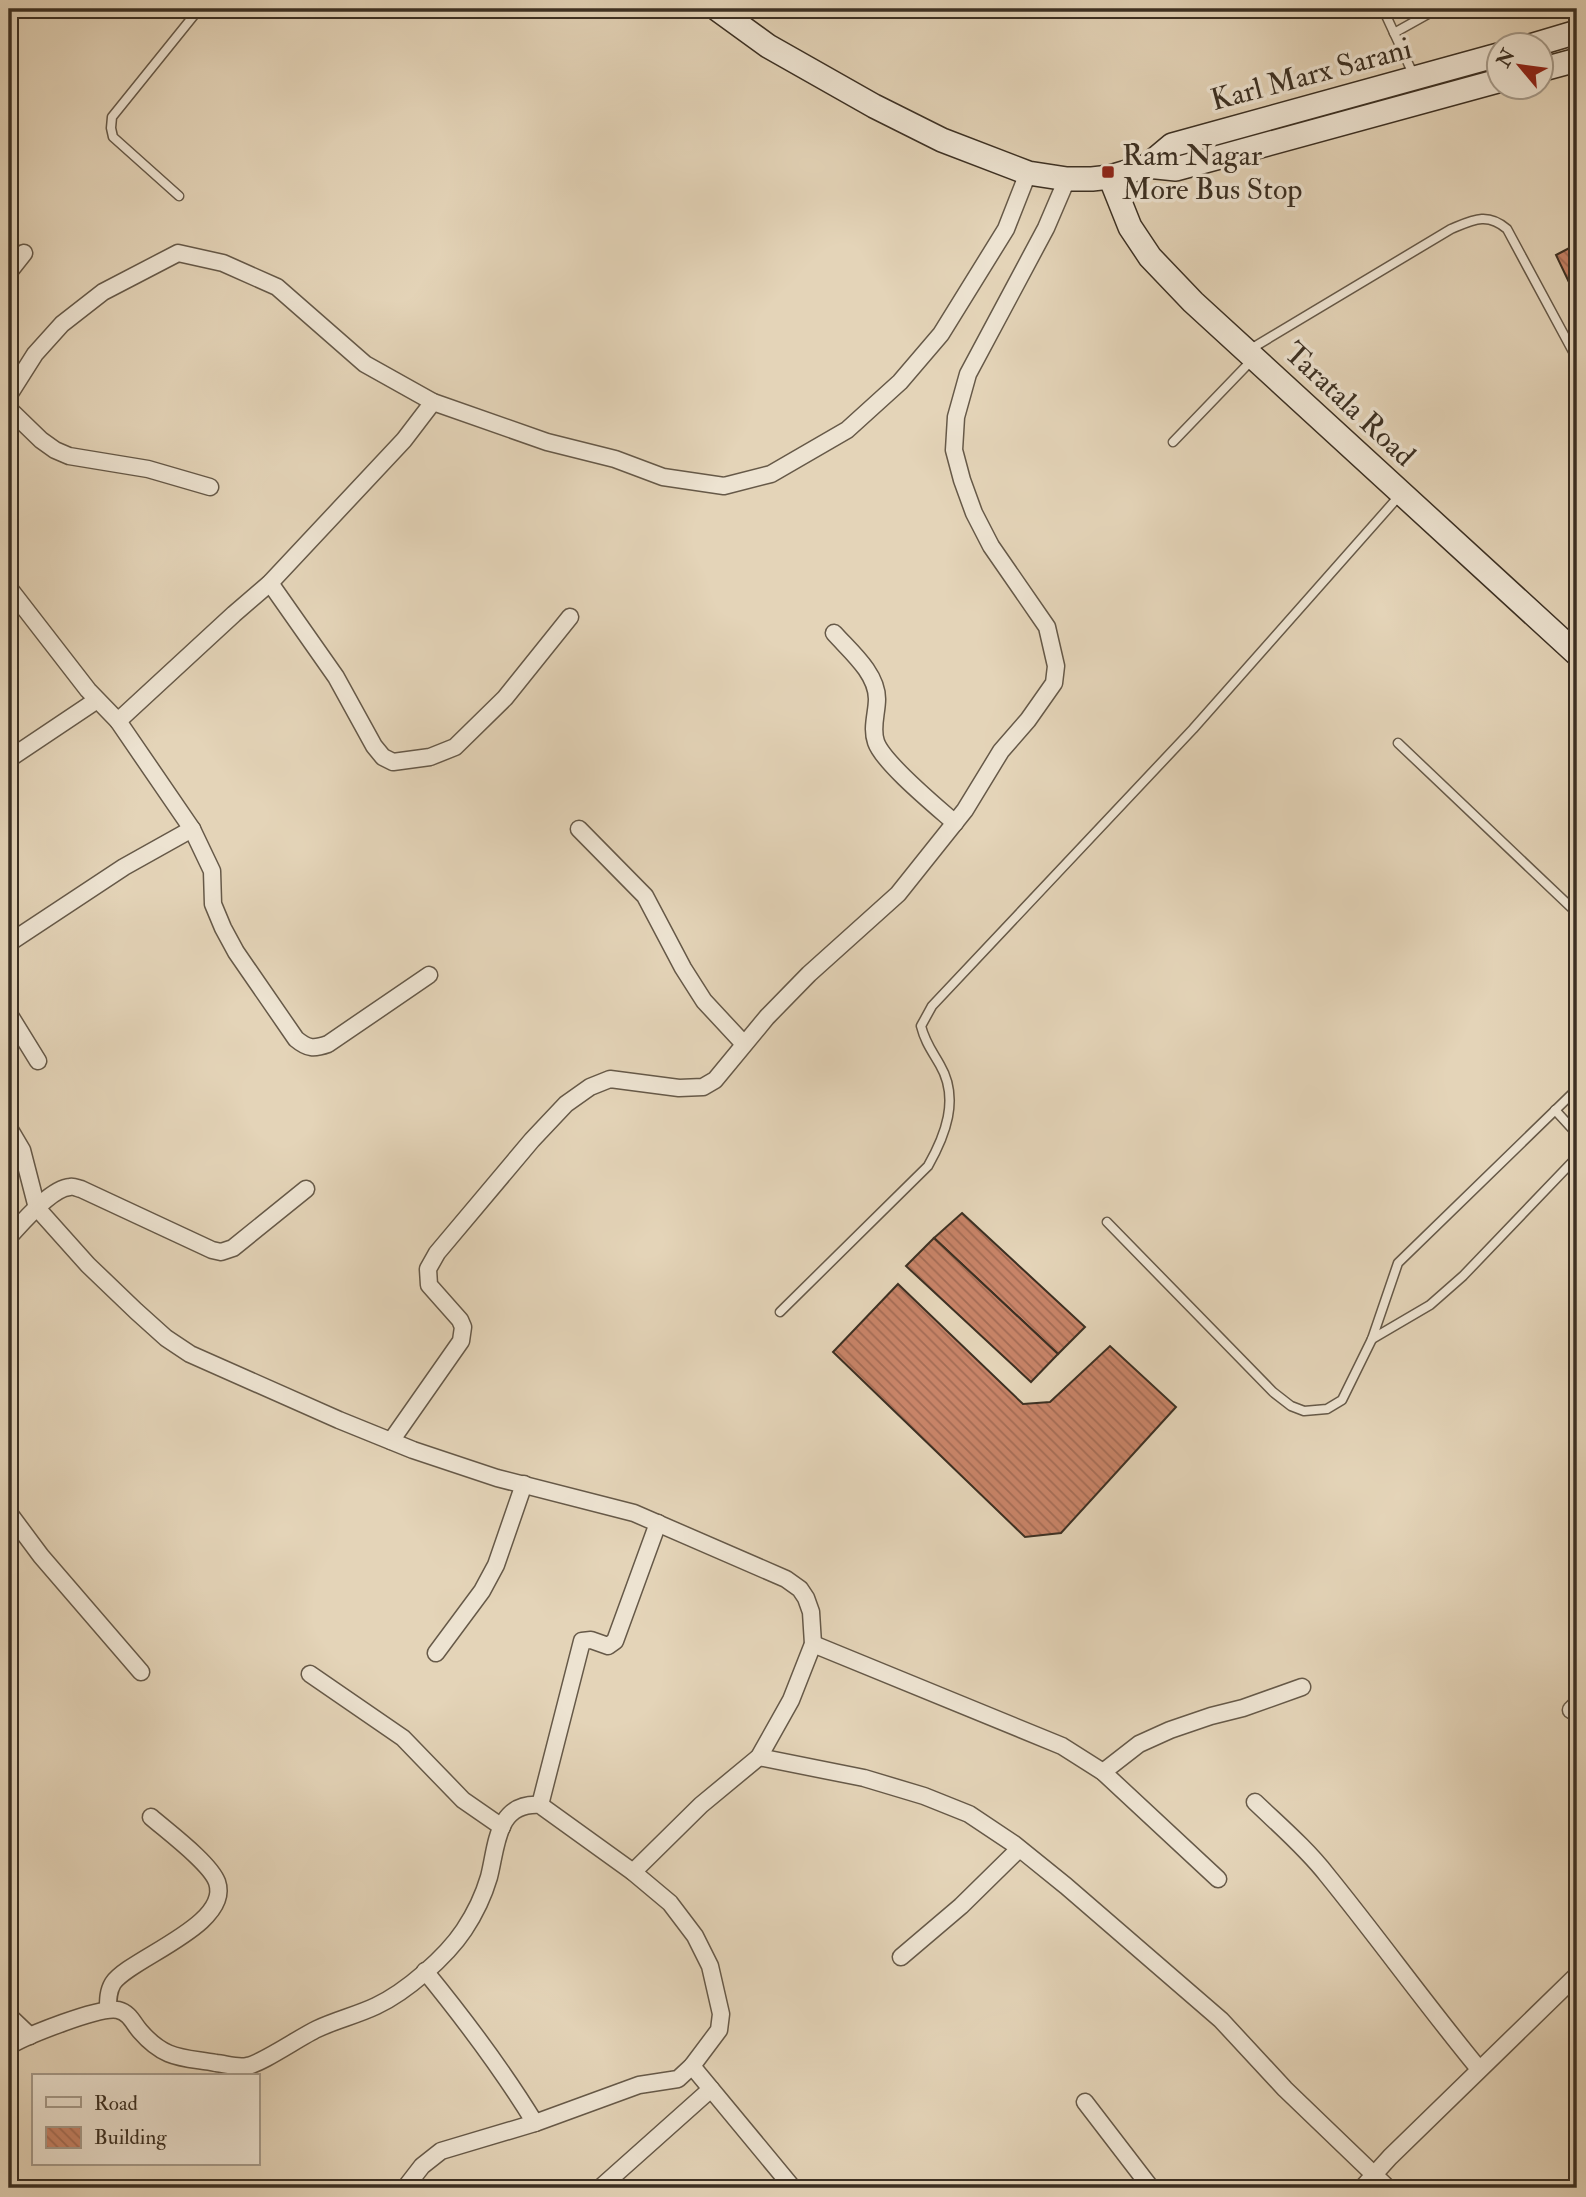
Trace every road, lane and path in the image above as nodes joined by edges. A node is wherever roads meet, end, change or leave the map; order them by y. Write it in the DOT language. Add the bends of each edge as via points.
graph roads {
  1 [pos="199,9"];
  2 [pos="717,9"];
  3 [pos="1383,9"];
  4 [pos="1437,9"];
  5 [pos="1577,32"];
  6 [pos="1394,33"];
  7 [pos="1554,39"];
  8 [pos="1484,59"];
  9 [pos="1577,60"];
  10 [pos="1554,66"];
  11 [pos="1416,79"];
  12 [pos="1484,85"];
  13 [pos="1147,166"];
  14 [pos="1028,173"];
  15 [pos="1110,177"];
  16 [pos="1067,179"];
  17 [pos="179,196"];
  18 [pos="24,253"];
  19 [pos="9,272"];
  20 [pos="1250,355"];
  21 [pos="1577,359"];
  22 [pos="9,395"];
  23 [pos="433,402"];
  24 [pos="9,409"];
  25 [pos="1173,442"];
  26 [pos="210,487"];
  27 [pos="1402,494"];
  28 [pos="270,583"];
  29 [pos="9,588"];
  30 [pos="570,617"];
  31 [pos="834,633"];
  32 [pos="1577,654"];
  33 [pos="97,700"];
  34 [pos="118,721"];
  35 [pos="1398,743"];
  36 [pos="9,760"];
  37 [pos="955,823"];
  38 [pos="192,829"];
  39 [pos="579,829"];
  40 [pos="1577,913"];
  41 [pos="9,943"];
  42 [pos="429,975"];
  43 [pos="9,1014"];
  44 [pos="744,1044"];
  45 [pos="38,1061"];
  46 [pos="1577,1089"];
  47 [pos="1555,1110"];
  48 [pos="9,1128"];
  49 [pos="1577,1134"];
  50 [pos="1577,1157"];
  51 [pos="306,1189"];
  52 [pos="37,1208"];
  53 [pos="1107,1222"];
  54 [pos="9,1237"];
  55 [pos="780,1312"];
  56 [pos="1372,1339"];
  57 [pos="391,1441"];
  58 [pos="524,1484"];
  59 [pos="9,1513"];
  60 [pos="658,1523"];
  61 [pos="813,1644"];
  62 [pos="436,1653"];
  63 [pos="141,1672"];
  64 [pos="310,1674"];
  65 [pos="1302,1687"];
  66 [pos="760,1757"];
  67 [pos="1103,1772"];
  68 [pos="1255,1802"];
  69 [pos="540,1805"];
  70 [pos="151,1817"];
  71 [pos="502,1827"];
  72 [pos="1019,1849"];
  73 [pos="632,1871"];
  74 [pos="1217,1879"];
  75 [pos="901,1957"];
  76 [pos="425,1971"];
  77 [pos="1577,1975"];
  78 [pos="108,2009"];
  79 [pos="9,2016"];
  80 [pos="30,2036"];
  81 [pos="9,2046"];
  82 [pos="692,2066"];
  83 [pos="1479,2069"];
  84 [pos="711,2089"];
  85 [pos="1085,2102"];
  86 [pos="535,2123"];
  87 [pos="1374,2175"];
  88 [pos="405,2188"];
  89 [pos="600,2188"];
  90 [pos="793,2188"];
  91 [pos="1151,2188"];
  92 [pos="1362,2188"];
  93 [pos="1388,2188"];
  1 -- 17 [label="lane" via="112,117 113,137"];
  2 -- 14 [label="main road, Karl Marx Sarani" via="768,46 874,106 942,140"];
  3 -- 6 [label="lane"];
  4 -- 6 [label="lane"];
  5 -- 7 [label="main road"];
  6 -- 11 [label="lane"];
  8 -- 11 [label="main road, Karl Marx Sarani"];
  9 -- 10 [label="main road"];
  11 -- 13 [label="main road, Karl Marx Sarani" via="1172,145"];
  12 -- 13 [label="main road, Karl Marx Sarani" via="1176,169"];
  13 -- 15 [label="main road, Karl Marx Sarani"];
  14 -- 16 [label="main road, Karl Marx Sarani"];
  14 -- 23 [label="street" via="1006,229 941,334 900,382 847,429 771,474 724,486 663,477"];
  15 -- 16 [label="main road, Karl Marx Sarani"];
  15 -- 20 [label="main road, Taratala Road" via="1130,228 1150,257"];
  16 -- 37 [label="street" via="968,374 956,417 954,450 966,491 991,546 1047,627 1056,666 1054,683 1001,751"];
  18 -- 19 [label="street"];
  20 -- 21 [label="lane" via="1451,229 1484,218 1497,220 1511,235"];
  20 -- 25 [label="lane"];
  20 -- 27 [label="main road, Taratala Road"];
  22 -- 23 [label="street" via="62,324 103,292 178,253 223,263 277,287 365,365"];
  23 -- 28 [label="street" via="404,440"];
  24 -- 26 [label="street" via="41,440 69,456 148,468"];
  27 -- 32 [label="main road, Taratala Road"];
  27 -- 55 [label="lane" via="1193,729 932,1006 920,1026 949,1092 949,1119 940,1146 928,1166"];
  28 -- 30 [label="street" via="335,677 374,746 393,762 430,757 455,747 505,698"];
  28 -- 34 [label="street"];
  29 -- 33 [label="street"];
  31 -- 37 [label="street" via="873,681 877,694 874,727 882,752"];
  33 -- 34 [label="street"];
  33 -- 36 [label="street"];
  34 -- 38 [label="street"];
  35 -- 40 [label="lane"];
  37 -- 44 [label="street" via="898,894 809,974"];
  38 -- 41 [label="street" via="124,867"];
  38 -- 42 [label="street" via="212,871 213,904 223,928 305,1047 328,1044"];
  39 -- 44 [label="street" via="645,896 704,1001"];
  43 -- 45 [label="street"];
  44 -- 57 [label="street" via="715,1080 703,1087 610,1079 590,1087 566,1104 532,1140 430,1262 429,1285 460,1320 461,1340"];
  46 -- 47 [label="lane"];
  47 -- 49 [label="lane"];
  47 -- 56 [label="lane" via="1398,1263"];
  48 -- 52 [label="street" via="22,1150"];
  50 -- 56 [label="lane" via="1463,1276 1430,1305"];
  51 -- 52 [label="street" via="233,1248 221,1252 69,1186"];
  52 -- 54 [label="street"];
  52 -- 57 [label="street" via="136,1311 190,1354"];
  53 -- 56 [label="lane" via="1291,1406 1315,1411 1342,1400"];
  57 -- 58 [label="street"];
  58 -- 60 [label="street"];
  58 -- 62 [label="street" via="491,1574"];
  59 -- 63 [label="street"];
  60 -- 61 [label="street" via="800,1589 810,1612"];
  60 -- 69 [label="street" via="615,1641 608,1646 582,1641"];
  61 -- 66 [label="street" via="791,1700"];
  61 -- 67 [label="street" via="1062,1746"];
  64 -- 71 [label="street" via="403,1738 463,1800"];
  65 -- 67 [label="street" via="1170,1730 1139,1744"];
  66 -- 72 [label="street" via="864,1778 924,1796 969,1814"];
  66 -- 73 [label="street"];
  67 -- 74 [label="street"];
  68 -- 83 [label="street" via="1327,1874"];
  69 -- 71 [label="street" via="515,1809"];
  69 -- 73 [label="street"];
  70 -- 78 [label="street" via="210,1870 218,1895 202,1919 177,1940 114,1981"];
  71 -- 76 [label="street" via="489,1877 464,1930"];
  72 -- 75 [label="street"];
  72 -- 87 [label="street" via="1221,2020"];
  73 -- 82 [label="street" via="670,1903 710,1966 721,2014 719,2029"];
  76 -- 78 [label="street" via="378,2006 316,2029 250,2066 172,2057 126,2013"];
  76 -- 86 [label="street" via="499,2066"];
  77 -- 83 [label="street"];
  78 -- 80 [label="street"];
  79 -- 80 [label="street"];
  80 -- 81 [label="street"];
  82 -- 84 [label="street"];
  82 -- 86 [label="street" via="678,2079 639,2085"];
  83 -- 87 [label="street"];
  84 -- 89 [label="street"];
  84 -- 90 [label="street"];
  85 -- 91 [label="street"];
  86 -- 88 [label="street" via="442,2151 422,2166"];
  87 -- 92 [label="street"];
  87 -- 93 [label="street"];
}
